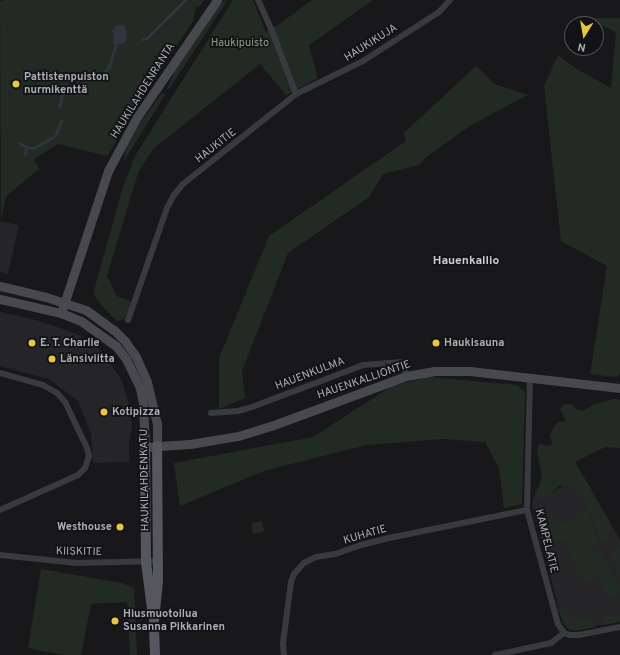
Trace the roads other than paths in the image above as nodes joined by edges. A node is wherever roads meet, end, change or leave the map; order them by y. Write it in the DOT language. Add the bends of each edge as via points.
graph roads {
  1 [pos="217,0"];
  2 [pos="258,0"];
  3 [pos="450,0"];
  4 [pos="296,94"];
  5 [pos="0,286"];
  6 [pos="0,299"];
  7 [pos="64,303"];
  8 [pos="61,314"];
  9 [pos="128,320"];
  10 [pos="0,373"];
  11 [pos="406,376"];
  12 [pos="530,377"];
  13 [pos="620,388"];
  14 [pos="210,413"];
  15 [pos="157,446"];
  16 [pos="145,447"];
  17 [pos="0,510"];
  18 [pos="527,510"];
  19 [pos="0,555"];
  20 [pos="158,561"];
  21 [pos="146,562"];
  22 [pos="154,621"];
  23 [pos="620,626"];
  24 [pos="564,633"];
  25 [pos="155,655"];
  26 [pos="284,655"];
  27 [pos="495,655"];
  1 -- 7 [label="main road, HAUKILAHDENRANTA" via="137,117 108,171"];
  2 -- 4 [label="street"];
  3 -- 4 [label="street, HAUKIKUJA" via="439,12 363,61"];
  4 -- 9 [label="street, HAUKITIE" via="183,184 174,195 167,208"];
  5 -- 7 [label="main road, HAUKILAHDENKATU"];
  6 -- 8 [label="main road, HAUKILAHDENKATU"];
  7 -- 8 [label="main road, HAUKILAHDENRANTA"];
  7 -- 15 [label="main road, HAUKILAHDENKATU" via="86,310 100,320 125,341 136,357 147,382 157,424"];
  8 -- 16 [label="main road, HAUKILAHDENKATU" via="81,321 101,334 116,346 126,359 141,393"];
  10 -- 17 [label="street" via="43,385 57,393 65,402 89,456 85,468 78,475"];
  11 -- 12 [label="main road, HAUENKALLIONTIE" via="454,371"];
  11 -- 14 [label="street, HAUENKULMA" via="403,362 363,365 252,407"];
  11 -- 15 [label="main road, HAUENKALLIONTIE" via="243,434 216,440"];
  12 -- 13 [label="main road, HAUENKALLIONTIE"];
  12 -- 18 [label="street, KAMPELATIE"];
  15 -- 16 [label="main road, HAUENKALLIONTIE"];
  15 -- 20 [label="main road, HAUKILAHDENKATU"];
  16 -- 21 [label="main road, HAUKILAHDENKATU"];
  18 -- 24 [label="street, KAMPELATIE" via="558,624"];
  18 -- 26 [label="street, KUHATIE" via="387,538 335,554 316,557 304,563 294,574 291,582 283,643"];
  19 -- 21 [label="street, KIISKITIE" via="77,563"];
  20 -- 21 [label="street, KIISKITIE"];
  20 -- 22 [label="main road, HAUKILAHDENKATU"];
  21 -- 22 [label="main road, HAUKILAHDENKATU"];
  22 -- 25 [label="main road, HAUKILAHDENKATU"];
  23 -- 24 [label="street" via="579,635 570,636"];
  24 -- 27 [label="street" via="551,643"];
}
